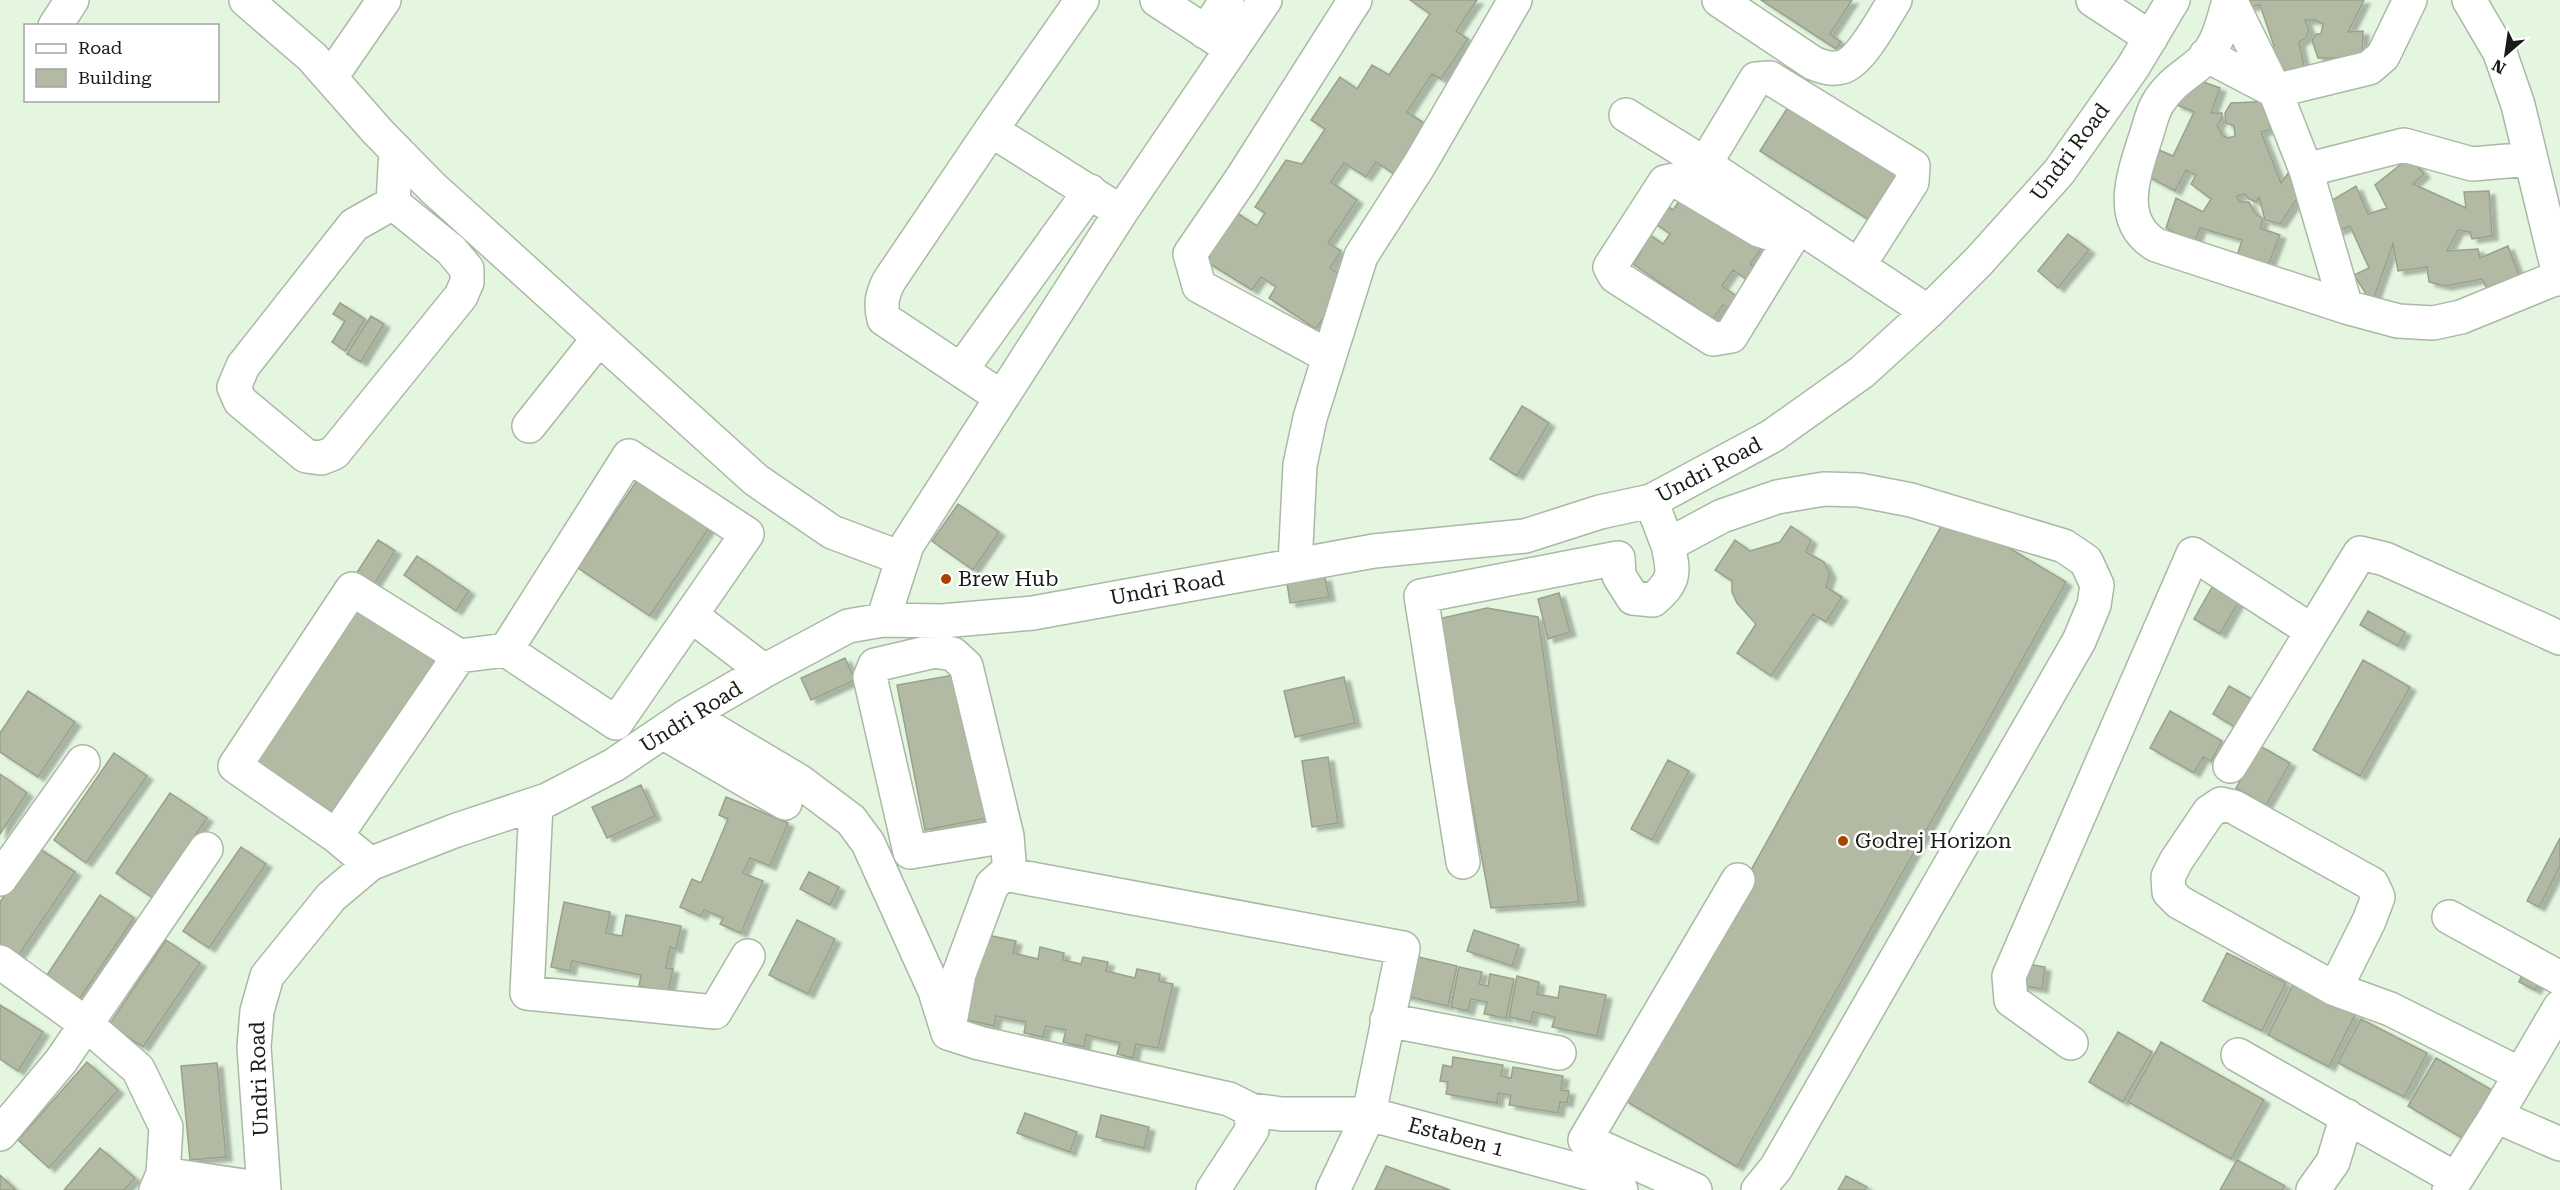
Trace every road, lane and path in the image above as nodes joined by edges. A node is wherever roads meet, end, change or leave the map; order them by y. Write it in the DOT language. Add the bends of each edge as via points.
graph roads {
  1 [pos="72,0"];
  2 [pos="246,0"];
  3 [pos="384,0"];
  4 [pos="1082,0"];
  5 [pos="1157,0"];
  6 [pos="1227,0"];
  7 [pos="1265,0"];
  8 [pos="1355,0"];
  9 [pos="1515,0"];
  10 [pos="1719,0"];
  11 [pos="1895,0"];
  12 [pos="2092,0"];
  13 [pos="2173,0"];
  14 [pos="2230,0"];
  15 [pos="2410,0"];
  16 [pos="2469,0"];
  17 [pos="56,24"];
  18 [pos="2151,38"];
  19 [pos="1219,40"];
  20 [pos="2206,55"];
  21 [pos="331,76"];
  22 [pos="2275,91"];
  23 [pos="1626,115"];
  24 [pos="991,130"];
  25 [pos="396,150"];
  26 [pos="2531,159"];
  27 [pos="1705,164"];
  28 [pos="2306,170"];
  29 [pos="1090,192"];
  30 [pos="393,203"];
  31 [pos="1121,212"];
  32 [pos="1794,233"];
  33 [pos="1858,265"];
  34 [pos="2559,278"];
  35 [pos="2346,307"];
  36 [pos="1928,312"];
  37 [pos="599,338"];
  38 [pos="1328,356"];
  39 [pos="961,370"];
  40 [pos="1001,397"];
  41 [pos="529,426"];
  42 [pos="1651,501"];
  43 [pos="1600,512"];
  44 [pos="1668,545"];
  45 [pos="901,558"];
  46 [pos="1618,558"];
  47 [pos="1295,565"];
  48 [pos="692,616"];
  49 [pos="883,620"];
  50 [pos="2312,632"];
  51 [pos="2560,638"];
  52 [pos="506,650"];
  53 [pos="459,656"];
  54 [pos="764,671"];
  55 [pos="676,724"];
  56 [pos="83,762"];
  57 [pos="2230,766"];
  58 [pos="785,803"];
  59 [pos="537,804"];
  60 [pos="1007,836"];
  61 [pos="336,837"];
  62 [pos="206,849"];
  63 [pos="1463,862"];
  64 [pos="370,864"];
  65 [pos="1011,874"];
  66 [pos="0,879"];
  67 [pos="1738,880"];
  68 [pos="2449,917"];
  69 [pos="748,956"];
  70 [pos="0,962"];
  71 [pos="2560,978"];
  72 [pos="2335,988"];
  73 [pos="2560,1007"];
  74 [pos="1387,1020"];
  75 [pos="86,1024"];
  76 [pos="948,1033"];
  77 [pos="2071,1043"];
  78 [pos="1559,1053"];
  79 [pos="2238,1055"];
  80 [pos="2520,1074"];
  81 [pos="1251,1110"];
  82 [pos="1369,1114"];
  83 [pos="2347,1116"];
  84 [pos="2496,1116"];
  85 [pos="0,1134"];
  86 [pos="2560,1144"];
  87 [pos="159,1182"];
  88 [pos="2452,1185"];
  89 [pos="264,1189"];
  90 [pos="1213,1190"];
  91 [pos="1333,1190"];
  92 [pos="1621,1190"];
  93 [pos="1695,1190"];
  94 [pos="1758,1190"];
  95 [pos="2313,1190"];
  1 -- 17 [label="street"];
  2 -- 21 [label="street"];
  3 -- 21 [label="street"];
  4 -- 24 [label="street"];
  5 -- 19 [label="street"];
  6 -- 19 [label="street"];
  7 -- 19 [label="street"];
  8 -- 38 [label="street" via="1190,254 1199,286"];
  9 -- 38 [label="street" via="1420,164 1361,256"];
  10 -- 11 [label="street" via="1828,69 1844,67 1857,58"];
  12 -- 18 [label="street"];
  13 -- 18 [label="street, Undri Road"];
  14 -- 20 [label="street" via="2222,26"];
  14 -- 22 [label="street"];
  15 -- 22 [label="street" via="2383,56 2369,68"];
  16 -- 26 [label="street" via="2500,53"];
  18 -- 36 [label="street, Undri Road" via="2059,172"];
  19 -- 31 [label="street"];
  20 -- 22 [label="street"];
  20 -- 35 [label="street" via="2156,105 2135,170 2131,196 2136,225 2156,245"];
  21 -- 25 [label="street"];
  22 -- 28 [label="street"];
  23 -- 27 [label="street"];
  24 -- 29 [label="street"];
  24 -- 39 [label="street" via="882,294 884,319"];
  25 -- 30 [label="street"];
  25 -- 37 [label="street"];
  26 -- 28 [label="street" via="2472,164 2404,145"];
  26 -- 34 [label="street"];
  27 -- 32 [label="street"];
  27 -- 33 [label="street" via="1756,79 1770,78 1913,166 1912,182"];
  28 -- 35 [label="street"];
  29 -- 31 [label="street"];
  29 -- 39 [label="street"];
  30 -- 30 [label="street" via="451,250 467,269 467,282 461,296 334,453 321,458 306,456 240,401 234,387 243,366 354,225"];
  31 -- 40 [label="street"];
  32 -- 32 [label="street" via="1759,230 1675,180 1665,182 1610,267 1615,276 1713,339 1731,336"];
  32 -- 33 [label="street"];
  33 -- 36 [label="street"];
  34 -- 35 [label="street" via="2462,317 2433,323 2398,321"];
  36 -- 42 [label="street, Undri Road" via="1862,372 1772,436"];
  37 -- 41 [label="street"];
  37 -- 45 [label="street" via="756,480 832,532"];
  38 -- 47 [label="street" via="1300,465"];
  39 -- 40 [label="street"];
  40 -- 45 [label="street"];
  42 -- 43 [label="street, Undri Road"];
  42 -- 44 [label="street"];
  43 -- 46 [label="street"];
  43 -- 47 [label="street, Undri Road" via="1525,536 1374,551"];
  44 -- 46 [label="street" via="1674,570 1666,588 1653,600 1633,598 1618,576"];
  44 -- 94 [label="street" via="1722,516 1777,497 1824,489 1859,490 1911,500 2064,546 2086,561 2097,585 2079,641 1776,1168"];
  45 -- 49 [label="street"];
  46 -- 63 [label="street" via="1421,596"];
  47 -- 49 [label="street, Undri Road" via="1033,613 942,621"];
  48 -- 52 [label="street" via="616,723"];
  48 -- 52 [label="street" via="747,534 629,456"];
  48 -- 54 [label="street"];
  49 -- 54 [label="street, Undri Road" via="848,626"];
  50 -- 51 [label="street" via="2360,553 2385,559"];
  50 -- 57 [label="street"];
  50 -- 77 [label="street" via="2193,554 2009,976 2011,1000"];
  52 -- 53 [label="street"];
  53 -- 61 [label="street"];
  53 -- 61 [label="street" via="352,589 235,766"];
  54 -- 55 [label="street, Undri Road"];
  55 -- 58 [label="street"];
  55 -- 59 [label="street, Undri Road" via="614,765"];
  55 -- 76 [label="street" via="799,781 851,820 868,843 935,992"];
  56 -- 66 [label="street"];
  59 -- 64 [label="street, Undri Road"];
  59 -- 69 [label="street" via="526,993 715,1012"];
  60 -- 60 [label="street" via="910,852 870,677 875,665 934,651 953,654 966,666"];
  60 -- 65 [label="street"];
  61 -- 64 [label="street"];
  62 -- 75 [label="street"];
  64 -- 89 [label="street, Undri Road" via="331,897 267,976 257,1011 254,1047"];
  65 -- 74 [label="street" via="1403,948"];
  65 -- 76 [label="street" via="992,885 959,974"];
  67 -- 93 [label="street" via="1585,1140"];
  68 -- 71 [label="street"];
  70 -- 75 [label="street"];
  72 -- 72 [label="street" via="2179,902 2169,892 2168,877 2209,812 2221,804 2234,807 2372,884 2378,897"];
  72 -- 80 [label="street" via="2390,1010"];
  73 -- 80 [label="street"];
  74 -- 78 [label="street"];
  74 -- 82 [label="street"];
  75 -- 85 [label="street" via="61,1061"];
  75 -- 87 [label="street" via="138,1070 166,1127"];
  76 -- 81 [label="street, Estaben 1" via="1229,1099"];
  79 -- 83 [label="street"];
  80 -- 84 [label="street"];
  81 -- 82 [label="street, Estaben 1"];
  81 -- 90 [label="street" via="1252,1130"];
  82 -- 91 [label="street"];
  82 -- 92 [label="street, Estaben 1" via="1592,1174"];
  83 -- 88 [label="street"];
  83 -- 95 [label="street" via="2333,1162"];
  84 -- 86 [label="street"];
  84 -- 88 [label="street"];
  87 -- 89 [label="street"];
}
